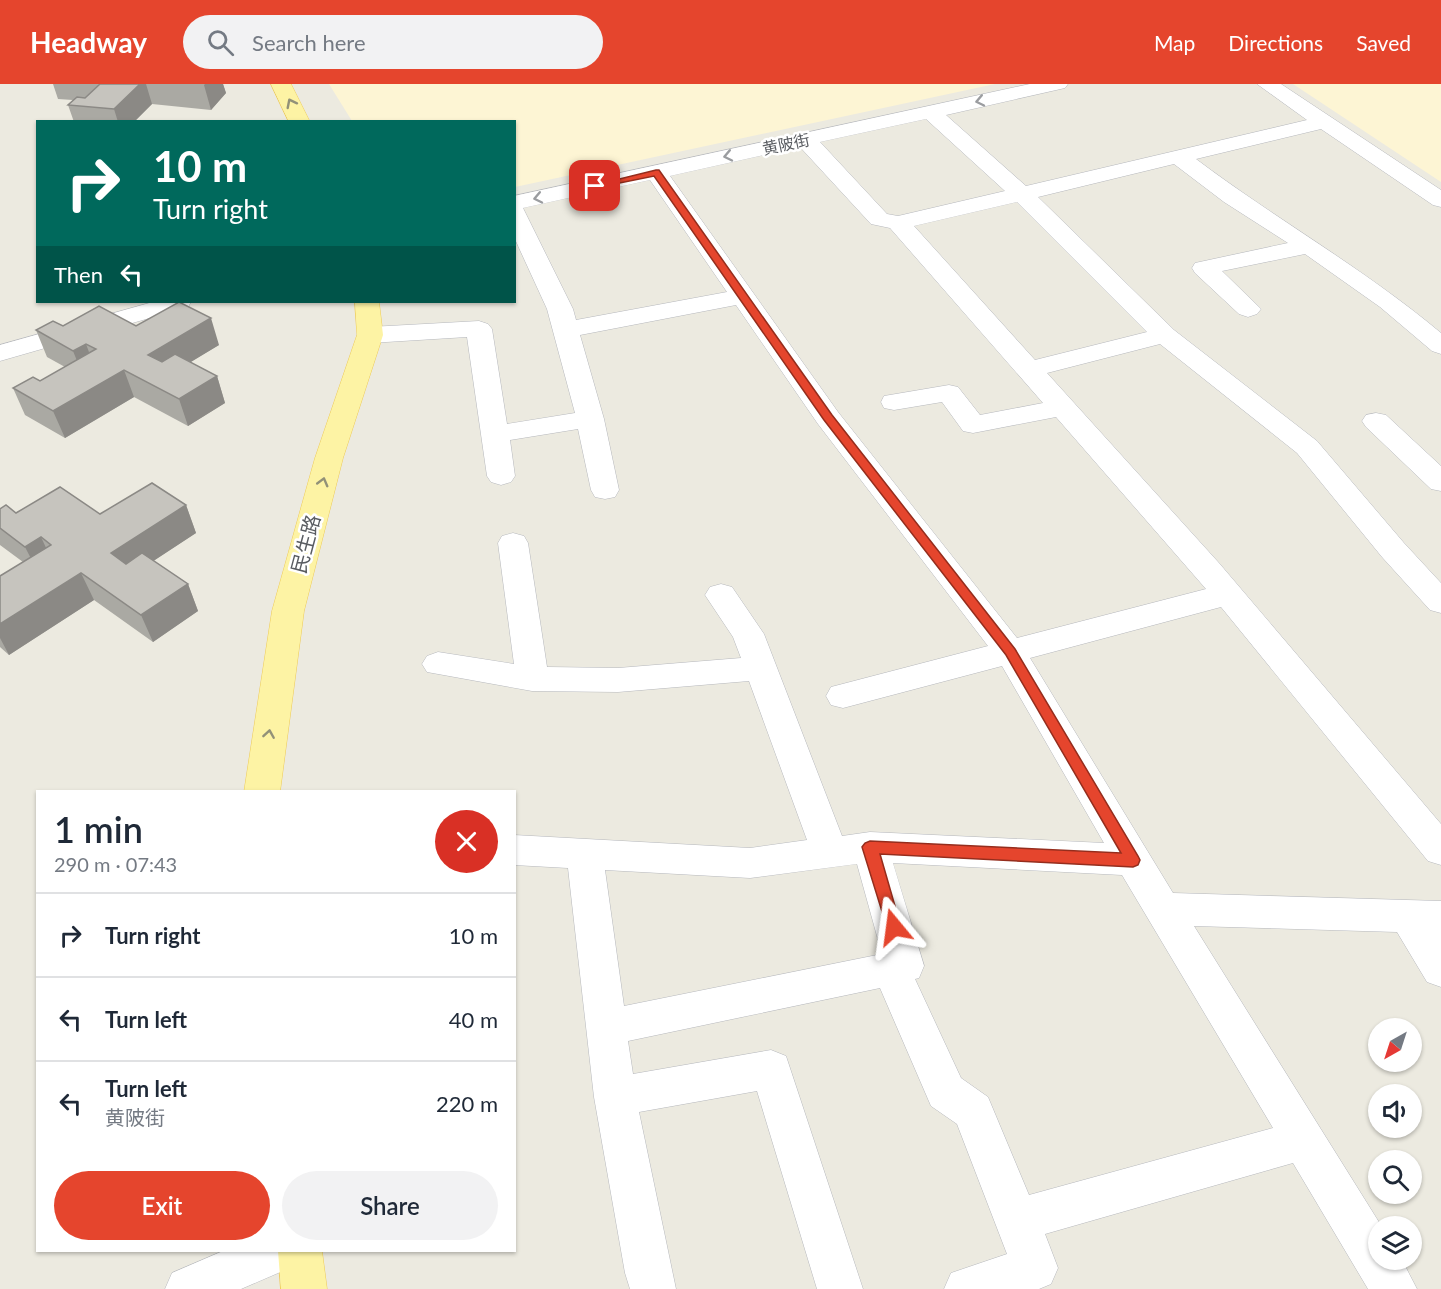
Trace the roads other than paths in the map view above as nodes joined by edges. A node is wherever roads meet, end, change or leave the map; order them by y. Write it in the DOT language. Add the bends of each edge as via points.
graph roads {
  1 [pos="281,84"];
  2 [pos="1058,84"];
  3 [pos="1267,84"];
  4 [pos="931,112"];
  5 [pos="299,120"];
  6 [pos="1324,122"];
  7 [pos="805,140"];
  8 [pos="1179,157"];
  9 [pos="656,172"];
  10 [pos="1022,194"];
  11 [pos="1441,200"];
  12 [pos="516,203"];
  13 [pos="516,215"];
  14 [pos="898,223"];
  15 [pos="1309,246"];
  16 [pos="743,296"];
  17 [pos="175,303"];
  18 [pos="367,303"];
  19 [pos="1248,309"];
  20 [pos="566,330"];
  21 [pos="370,335"];
  22 [pos="1165,335"];
  23 [pos="1441,346"];
  24 [pos="0,353"];
  25 [pos="1029,370"];
  26 [pos="894,402"];
  27 [pos="1063,407"];
  28 [pos="590,418"];
  29 [pos="1376,422"];
  30 [pos="495,434"];
  31 [pos="501,476"];
  32 [pos="1441,482"];
  33 [pos="605,490"];
  34 [pos="513,543"];
  35 [pos="1228,594"];
  36 [pos="721,595"];
  37 [pos="1441,602"];
  38 [pos="1010,652"];
  39 [pos="438,664"];
  40 [pos="761,668"];
  41 [pos="532,679"];
  42 [pos="843,696"];
  43 [pos="262,790"];
  44 [pos="870,847"];
  45 [pos="516,850"];
  46 [pos="1441,850"];
  47 [pos="830,852"];
  48 [pos="585,854"];
  49 [pos="1133,860"];
  50 [pos="1162,909"];
  51 [pos="1424,916"];
  52 [pos="891,969"];
  53 [pos="1441,970"];
  54 [pos="606,1028"];
  55 [pos="615,1097"];
  56 [pos="1302,1140"];
  57 [pos="1017,1220"];
  58 [pos="274,1252"];
  59 [pos="300,1252"];
  60 [pos="188,1289"];
  61 [pos="304,1289"];
  62 [pos="653,1289"];
  63 [pos="840,1289"];
  64 [pos="967,1289"];
  65 [pos="1394,1289"];
  5 -- 1 [label="main road, one-way"];
  2 -- 4 [label="street, 黄陂街, one-way"];
  3 -- 6 [label="street"];
  4 -- 7 [label="street, 黄陂街"];
  4 -- 10 [label="street"];
  6 -- 8 [label="street"];
  6 -- 11 [label="street"];
  7 -- 9 [label="street, 黄陂街, one-way"];
  7 -- 14 [label="street" via="879,219"];
  8 -- 10 [label="street"];
  8 -- 15 [label="street" via="1232,197"];
  9 -- 12 [label="street, 黄陂街, one-way"];
  9 -- 16 [label="street"];
  10 -- 14 [label="street"];
  10 -- 22 [label="street"];
  13 -- 20 [label="street"];
  14 -- 25 [label="street"];
  15 -- 19 [label="street" via="1204,268"];
  15 -- 23 [label="street" via="1389,302"];
  16 -- 20 [label="street"];
  16 -- 38 [label="street" via="828,418"];
  17 -- 24 [label="street"];
  18 -- 21 [label="main road, 民生路"];
  20 -- 28 [label="street"];
  21 -- 30 [label="street" via="479,329"];
  43 -- 21 [label="main road, 民生路, one-way" via="288,611 329,458"];
  22 -- 25 [label="street"];
  22 -- 37 [label="street" via="1307,447"];
  25 -- 27 [label="street"];
  26 -- 27 [label="street" via="949,393 973,425"];
  27 -- 35 [label="street"];
  28 -- 30 [label="street"];
  28 -- 33 [label="street"];
  29 -- 32 [label="street"];
  30 -- 31 [label="street"];
  34 -- 41 [label="street"];
  35 -- 38 [label="street"];
  35 -- 46 [label="street"];
  36 -- 40 [label="street" via="748,633"];
  38 -- 42 [label="street"];
  38 -- 49 [label="street"];
  39 -- 41 [label="street"];
  40 -- 41 [label="street" via="618,680"];
  40 -- 47 [label="street"];
  44 -- 47 [label="street"];
  44 -- 49 [label="street"];
  44 -- 52 [label="street" via="905,966"];
  45 -- 48 [label="street"];
  47 -- 48 [label="street" via="750,863"];
  48 -- 54 [label="street"];
  49 -- 50 [label="street"];
  50 -- 51 [label="street"];
  50 -- 56 [label="street"];
  51 -- 53 [label="street"];
  52 -- 54 [label="street"];
  52 -- 57 [label="street" via="946,1092 973,1111"];
  54 -- 55 [label="street"];
  55 -- 62 [label="street"];
  55 -- 63 [label="street" via="771,1069"];
  56 -- 57 [label="street"];
  56 -- 65 [label="street"];
  57 -- 64 [label="street" via="1035,1268"];
  58 -- 60 [label="street"];
  59 -- 61 [label="main road"];
}
